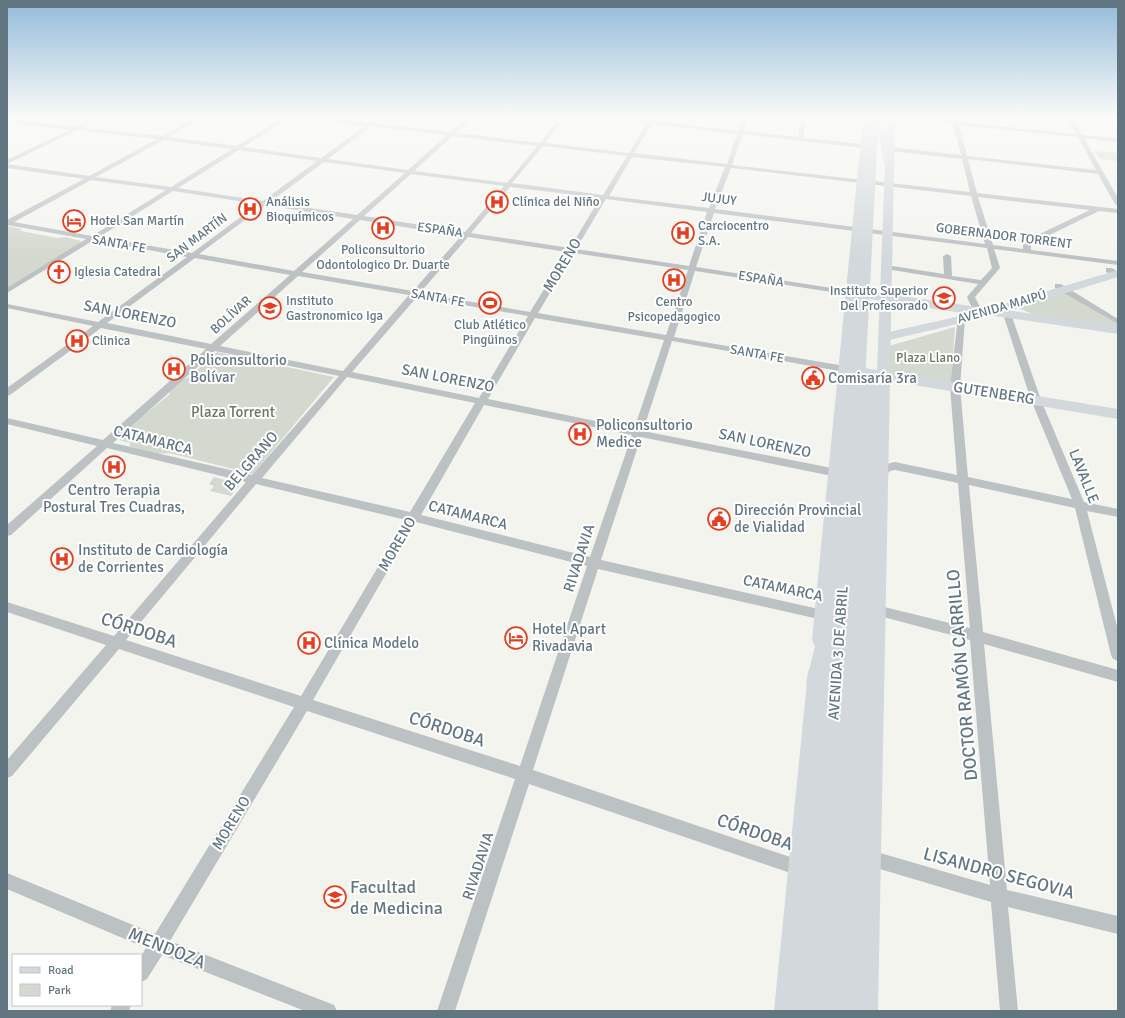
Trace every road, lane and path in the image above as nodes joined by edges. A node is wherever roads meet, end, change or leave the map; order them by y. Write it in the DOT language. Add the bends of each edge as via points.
graph roads {
  1 [pos="116,164"];
  2 [pos="212,164"];
  3 [pos="317,164"];
  4 [pos="348,164"];
  5 [pos="419,164"];
  6 [pos="525,164"];
  7 [pos="625,164"];
  8 [pos="708,164"];
  9 [pos="863,164"];
  10 [pos="872,164"];
  11 [pos="877,164"];
  12 [pos="967,164"];
  13 [pos="1024,164"];
  14 [pos="1096,164"];
  15 [pos="7,166"];
  16 [pos="728,166"];
  17 [pos="890,166"];
  18 [pos="862,168"];
  19 [pos="410,172"];
  20 [pos="1100,172"];
  21 [pos="89,178"];
  22 [pos="875,182"];
  23 [pos="507,184"];
  24 [pos="171,189"];
  25 [pos="974,194"];
  26 [pos="605,196"];
  27 [pos="1118,203"];
  28 [pos="263,204"];
  29 [pos="1097,208"];
  30 [pos="710,211"];
  31 [pos="1118,211"];
  32 [pos="359,218"];
  33 [pos="7,223"];
  34 [pos="872,231"];
  35 [pos="466,234"];
  36 [pos="93,240"];
  37 [pos="989,246"];
  38 [pos="571,250"];
  39 [pos="1027,251"];
  40 [pos="193,256"];
  41 [pos="947,256"];
  42 [pos="886,267"];
  43 [pos="692,268"];
  44 [pos="1116,270"];
  45 [pos="297,274"];
  46 [pos="948,277"];
  47 [pos="983,283"];
  48 [pos="1060,288"];
  49 [pos="7,291"];
  50 [pos="415,294"];
  51 [pos="868,295"];
  52 [pos="940,305"];
  53 [pos="7,306"];
  54 [pos="984,312"];
  55 [pos="533,314"];
  56 [pos="1007,314"];
  57 [pos="961,319"];
  58 [pos="1118,322"];
  59 [pos="102,324"];
  60 [pos="912,330"];
  61 [pos="1118,330"];
  62 [pos="885,337"];
  63 [pos="669,338"];
  64 [pos="215,347"];
  65 [pos="864,372"];
  66 [pos="347,373"];
  67 [pos="955,387"];
  68 [pos="7,393"];
  69 [pos="482,400"];
  70 [pos="1036,400"];
  71 [pos="1118,414"];
  72 [pos="7,421"];
  73 [pos="638,432"];
  74 [pos="105,444"];
  75 [pos="858,475"];
  76 [pos="253,480"];
  77 [pos="963,481"];
  78 [pos="1080,505"];
  79 [pos="1118,513"];
  80 [pos="412,517"];
  81 [pos="7,532"];
  82 [pos="594,563"];
  83 [pos="7,607"];
  84 [pos="850,611"];
  85 [pos="977,636"];
  86 [pos="116,644"];
  87 [pos="1118,654"];
  88 [pos="1118,676"];
  89 [pos="817,683"];
  90 [pos="304,704"];
  91 [pos="7,771"];
  92 [pos="525,775"];
  93 [pos="870,858"];
  94 [pos="824,874"];
  95 [pos="7,881"];
  96 [pos="999,896"];
  97 [pos="1118,924"];
  98 [pos="158,944"];
  99 [pos="142,971"];
  100 [pos="328,1011"];
  101 [pos="446,1011"];
  102 [pos="787,1011"];
  103 [pos="814,1011"];
  104 [pos="838,1011"];
  105 [pos="865,1011"];
  106 [pos="1009,1011"];
  1 -- 21 [label="street"];
  2 -- 24 [label="street"];
  3 -- 28 [label="street, SAN MARTÍN"];
  4 -- 19 [label="street, JUJUY"];
  5 -- 19 [label="street, BOLÍVAR"];
  6 -- 23 [label="street, BELGRANO"];
  7 -- 26 [label="street, MORENO"];
  8 -- 16 [label="street"];
  9 -- 18 [label="highway"];
  10 -- 22 [label="highway"];
  11 -- 22 [label="highway"];
  12 -- 25 [label="street"];
  13 -- 20 [label="street"];
  14 -- 20 [label="street"];
  15 -- 21 [label="street, ESPAÑA"];
  16 -- 22 [label="street"];
  16 -- 30 [label="street, RIVADAVIA"];
  17 -- 22 [label="main road"];
  18 -- 22 [label="main road"];
  19 -- 23 [label="street, JUJUY"];
  19 -- 32 [label="street, BOLÍVAR"];
  20 -- 27 [label="street"];
  21 -- 24 [label="street, ESPAÑA"];
  21 -- 33 [label="street"];
  22 -- 25 [label="street"];
  22 -- 34 [label="highway"];
  22 -- 34 [label="main road"];
  23 -- 26 [label="street, JUJUY"];
  23 -- 35 [label="street, BELGRANO"];
  24 -- 28 [label="street, ESPAÑA"];
  24 -- 36 [label="street"];
  25 -- 29 [label="street"];
  25 -- 37 [label="street"];
  26 -- 30 [label="street, JUJUY"];
  26 -- 38 [label="street, MORENO"];
  28 -- 32 [label="street, ESPAÑA"];
  28 -- 40 [label="street, SAN MARTÍN"];
  29 -- 31 [label="street"];
  29 -- 39 [label="street" via="1029,241"];
  30 -- 34 [label="street, JUJUY"];
  30 -- 43 [label="street, RIVADAVIA"];
  32 -- 35 [label="street, ESPAÑA"];
  32 -- 45 [label="street, BOLÍVAR"];
  33 -- 36 [label="street, SANTA FE"];
  34 -- 37 [label="street, GOBERNADOR TORRENT"];
  34 -- 42 [label="main road"];
  34 -- 51 [label="highway"];
  34 -- 51 [label="main road"];
  35 -- 38 [label="street, ESPAÑA"];
  35 -- 50 [label="street, BELGRANO"];
  36 -- 40 [label="street, SANTA FE"];
  36 -- 49 [label="street"];
  37 -- 39 [label="street, GOBERNADOR TORRENT"];
  37 -- 47 [label="street" via="996,268"];
  38 -- 43 [label="street, ESPAÑA"];
  38 -- 55 [label="street, MORENO"];
  39 -- 44 [label="street, GOBERNADOR TORRENT"];
  40 -- 45 [label="street, SANTA FE"];
  40 -- 59 [label="street, SAN MARTÍN"];
  41 -- 46 [label="street"];
  42 -- 46 [label="street"];
  42 -- 51 [label="main road"];
  43 -- 51 [label="street, ESPAÑA"];
  43 -- 63 [label="street, RIVADAVIA"];
  44 -- 48 [label="main road, AVENIDA MAIPÚ"];
  45 -- 50 [label="street, SANTA FE"];
  45 -- 64 [label="street, BOLÍVAR"];
  46 -- 47 [label="street"];
  47 -- 54 [label="street" via="971,297"];
  48 -- 54 [label="main road, AVENIDA MAIPÚ"];
  48 -- 58 [label="street"];
  50 -- 55 [label="street, SANTA FE"];
  50 -- 66 [label="street, BELGRANO"];
  51 -- 52 [label="main road"];
  51 -- 62 [label="main road, AVENIDA 3 DE ABRIL"];
  51 -- 65 [label="highway, AVENIDA 3 DE ABRIL"];
  51 -- 65 [label="main road" via="848,329"];
  52 -- 54 [label="main road"];
  52 -- 60 [label="main road" via="950,310 952,316"];
  53 -- 59 [label="street, SAN LORENZO"];
  54 -- 56 [label="main road"];
  54 -- 57 [label="main road, AVENIDA MAIPÚ"];
  55 -- 63 [label="street, SANTA FE"];
  55 -- 69 [label="street, MORENO"];
  56 -- 61 [label="main road"];
  56 -- 70 [label="street, LAVALLE"];
  57 -- 60 [label="main road, AVENIDA MAIPÚ"];
  57 -- 67 [label="street, DOCTOR RAMÓN CARRILLO"];
  59 -- 64 [label="street, SAN LORENZO"];
  59 -- 68 [label="street, SAN MARTÍN"];
  60 -- 62 [label="main road, AVENIDA MAIPÚ"];
  62 -- 65 [label="main road, AVENIDA 3 DE ABRIL"];
  63 -- 65 [label="street, SANTA FE"];
  63 -- 73 [label="street, RIVADAVIA"];
  64 -- 66 [label="street, SAN LORENZO"];
  64 -- 74 [label="street, BOLÍVAR"];
  65 -- 67 [label="main road, GUTENBERG"];
  65 -- 75 [label="highway, AVENIDA 3 DE ABRIL"];
  65 -- 75 [label="main road, AVENIDA 3 DE ABRIL"];
  66 -- 69 [label="street, SAN LORENZO"];
  66 -- 76 [label="street, BELGRANO"];
  67 -- 70 [label="main road, GUTENBERG"];
  67 -- 77 [label="street, DOCTOR RAMÓN CARRILLO"];
  69 -- 73 [label="street, SAN LORENZO"];
  69 -- 80 [label="street, MORENO"];
  70 -- 71 [label="main road, GUTENBERG"];
  70 -- 78 [label="street, LAVALLE"];
  72 -- 74 [label="street, CATAMARCA"];
  73 -- 75 [label="street, SAN LORENZO"];
  73 -- 82 [label="street, RIVADAVIA"];
  74 -- 76 [label="street, CATAMARCA"];
  74 -- 81 [label="street, BOLÍVAR"];
  75 -- 77 [label="street" via="895,466"];
  75 -- 84 [label="highway, AVENIDA 3 DE ABRIL"];
  75 -- 84 [label="main road, AVENIDA 3 DE ABRIL"];
  75 -- 84 [label="highway, AVENIDA 3 DE ABRIL" via="869,601"];
  76 -- 80 [label="street, CATAMARCA"];
  76 -- 86 [label="street, BELGRANO"];
  77 -- 78 [label="street"];
  77 -- 85 [label="street, DOCTOR RAMÓN CARRILLO"];
  78 -- 79 [label="street"];
  78 -- 87 [label="street, LAVALLE"];
  80 -- 82 [label="street, CATAMARCA"];
  80 -- 90 [label="street, MORENO"];
  82 -- 84 [label="street, CATAMARCA"];
  82 -- 92 [label="street, RIVADAVIA"];
  83 -- 86 [label="street, CÓRDOBA"];
  84 -- 85 [label="street, CATAMARCA"];
  84 -- 89 [label="highway" via="831,622"];
  84 -- 93 [label="main road, AVENIDA 3 DE ABRIL"];
  84 -- 94 [label="highway, AVENIDA 3 DE ABRIL"];
  85 -- 88 [label="street, CATAMARCA"];
  85 -- 96 [label="street, DOCTOR RAMÓN CARRILLO"];
  86 -- 90 [label="street, CÓRDOBA"];
  86 -- 91 [label="street, BELGRANO"];
  89 -- 94 [label="main road, AVENIDA 3 DE ABRIL"];
  90 -- 92 [label="street, CÓRDOBA"];
  90 -- 98 [label="street, MORENO"];
  92 -- 94 [label="street, CÓRDOBA"];
  92 -- 101 [label="street, RIVADAVIA"];
  93 -- 94 [label="street"];
  93 -- 96 [label="street, LISANDRO SEGOVIA"];
  93 -- 105 [label="main road, AVENIDA 3 DE ABRIL"];
  94 -- 102 [label="main road, AVENIDA 3 DE ABRIL"];
  94 -- 103 [label="highway, AVENIDA 3 DE ABRIL"];
  94 -- 104 [label="highway, AVENIDA 3 DE ABRIL"];
  95 -- 98 [label="street, MENDOZA"];
  96 -- 97 [label="street, LISANDRO SEGOVIA"];
  96 -- 106 [label="street, DOCTOR RAMÓN CARRILLO"];
  98 -- 99 [label="street, MORENO"];
  98 -- 100 [label="street, MENDOZA"];
}
